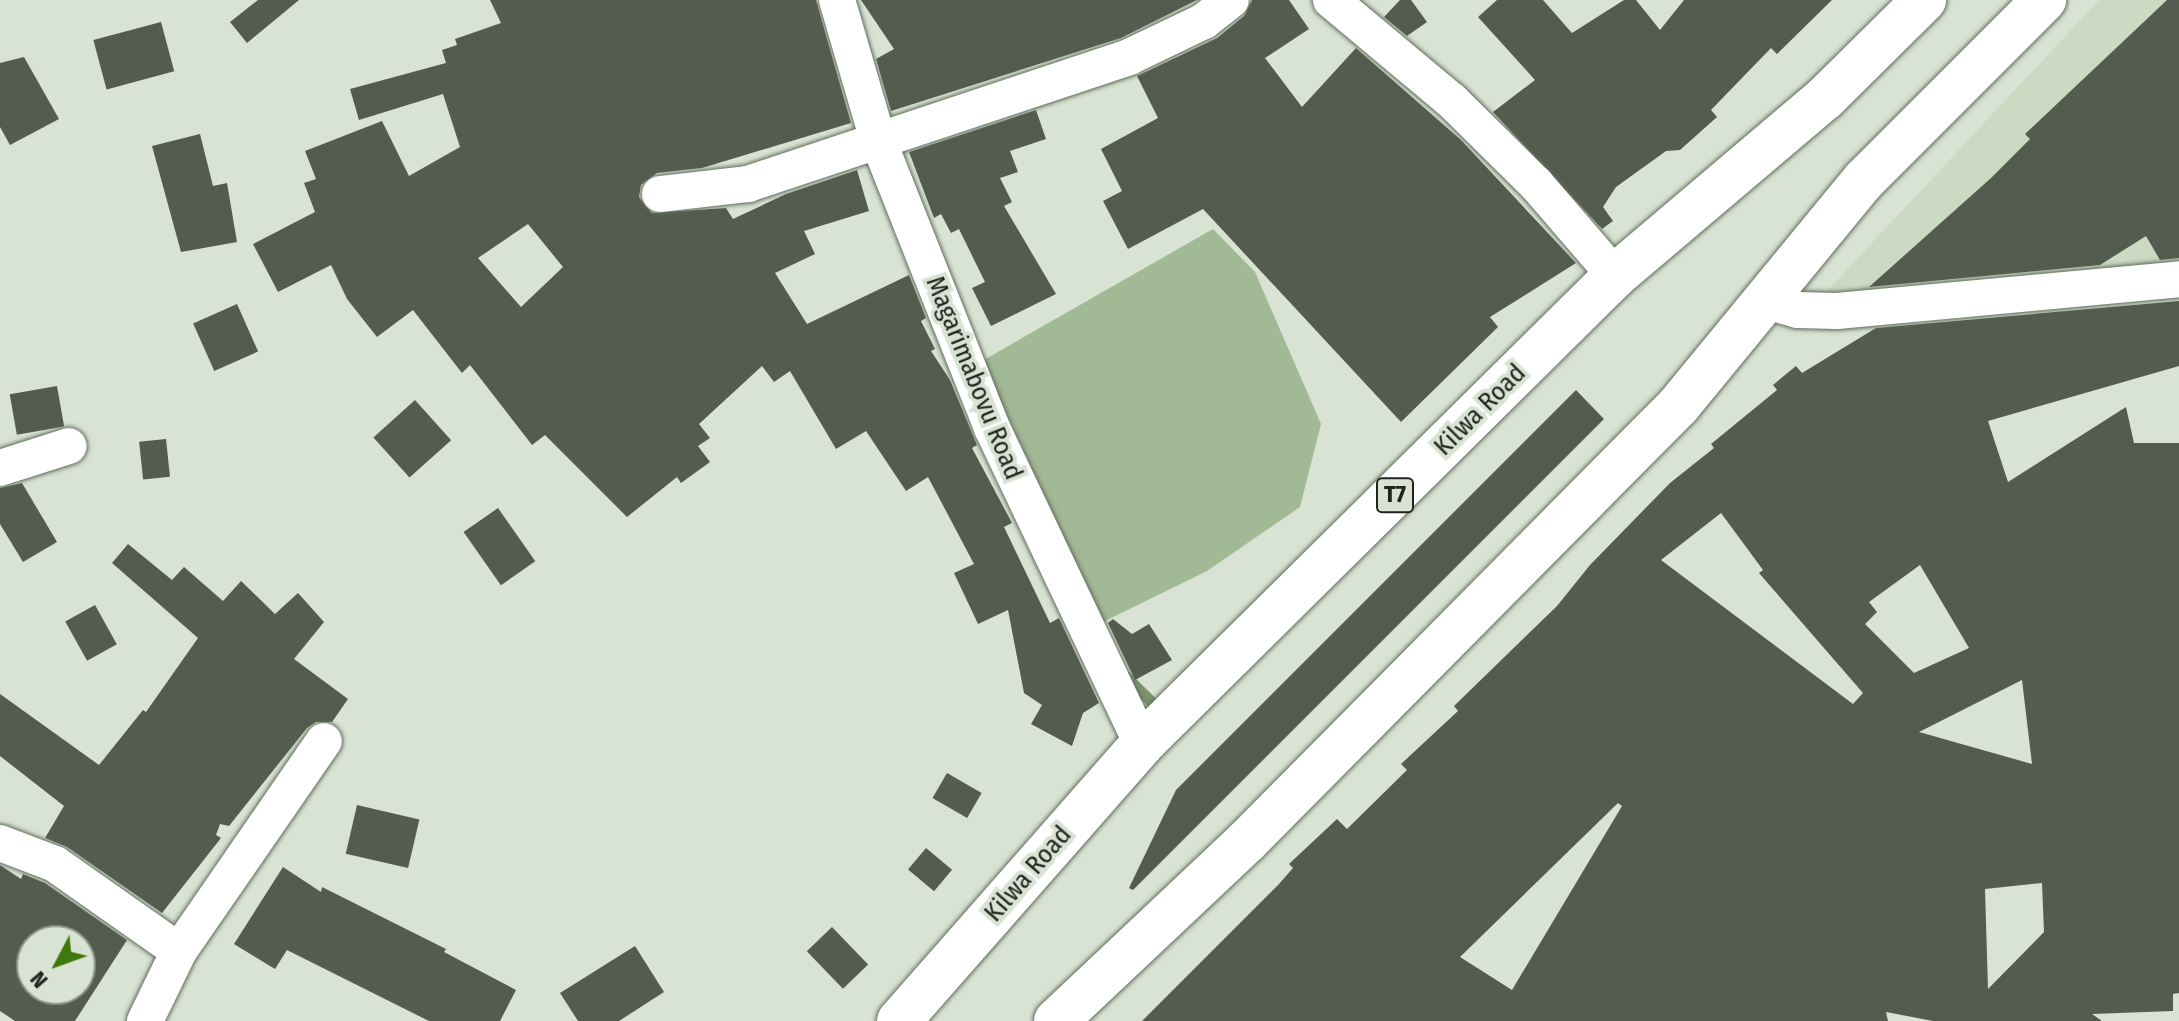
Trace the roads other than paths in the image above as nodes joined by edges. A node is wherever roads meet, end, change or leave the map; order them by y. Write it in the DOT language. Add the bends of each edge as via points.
graph roads {
  1 [pos="837,0"];
  2 [pos="1231,0"];
  3 [pos="1331,0"];
  4 [pos="1924,0"];
  5 [pos="2044,0"];
  6 [pos="878,140"];
  7 [pos="660,194"];
  8 [pos="1615,276"];
  9 [pos="2179,279"];
  10 [pos="1766,301"];
  11 [pos="69,446"];
  12 [pos="0,468"];
  13 [pos="324,741"];
  14 [pos="1142,744"];
  15 [pos="0,843"];
  16 [pos="179,951"];
  17 [pos="145,1021"];
  18 [pos="899,1021"];
  19 [pos="1056,1021"];
  1 -- 6 [label="street, Magarimabovu Road"];
  2 -- 6 [label="street" via="1204,21 1129,57"];
  3 -- 8 [label="street" via="1452,101 1536,184"];
  4 -- 8 [label="highway, Kilwa Road / T7" via="1824,99"];
  5 -- 10 [label="highway" via="1864,180"];
  6 -- 7 [label="street" via="748,184"];
  6 -- 14 [label="street, Magarimabovu Road" via="992,428"];
  8 -- 14 [label="highway, Kilwa Road / T7"];
  9 -- 10 [label="street" via="1837,311 1797,310"];
  10 -- 19 [label="highway" via="1679,405 1246,842"];
  11 -- 12 [label="street"];
  13 -- 16 [label="street"];
  14 -- 18 [label="highway, Kilwa Road / T7"];
  15 -- 16 [label="street" via="55,864"];
  16 -- 17 [label="street"];
}
